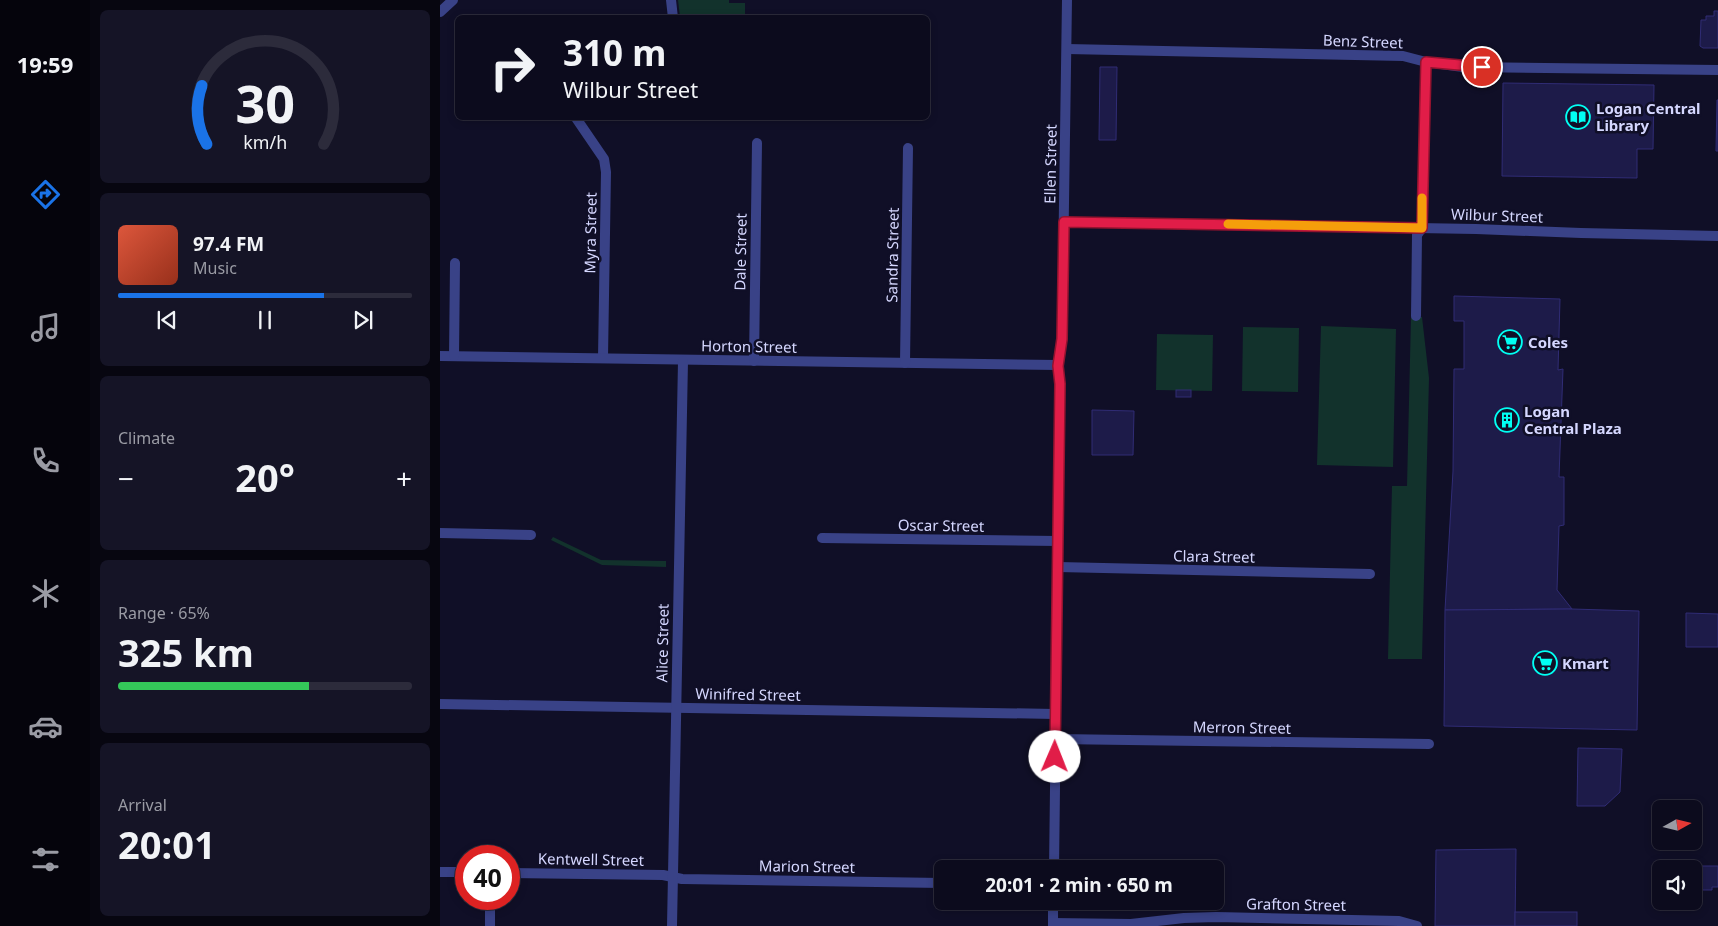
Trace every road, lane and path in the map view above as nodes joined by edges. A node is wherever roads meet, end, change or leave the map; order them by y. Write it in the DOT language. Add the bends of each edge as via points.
graph roads {
  1 [pos="453,0"];
  2 [pos="671,0"];
  3 [pos="1067,0"];
  4 [pos="440,12"];
  5 [pos="671,15"];
  6 [pos="1067,50"];
  7 [pos="1426,62"];
  8 [pos="1718,70"];
  9 [pos="577,120"];
  10 [pos="757,143"];
  11 [pos="908,148"];
  12 [pos="1064,222"];
  13 [pos="1422,228"];
  14 [pos="1718,236"];
  15 [pos="455,263"];
  16 [pos="1416,316"];
  17 [pos="440,356"];
  18 [pos="454,356"];
  19 [pos="603,358"];
  20 [pos="683,361"];
  21 [pos="754,361"];
  22 [pos="905,363"];
  23 [pos="1058,366"];
  24 [pos="440,533"];
  25 [pos="531,535"];
  26 [pos="822,538"];
  27 [pos="1058,542"];
  28 [pos="1058,568"];
  29 [pos="1370,574"];
  30 [pos="440,704"];
  31 [pos="676,708"];
  32 [pos="1055,714"];
  33 [pos="1056,739"];
  34 [pos="1429,744"];
  35 [pos="1054,860"];
  36 [pos="440,872"];
  37 [pos="455,872"];
  38 [pos="520,873"];
  39 [pos="672,877"];
  40 [pos="934,883"];
  41 [pos="490,910"];
  42 [pos="1053,910"];
  43 [pos="1053,924"];
  44 [pos="490,926"];
  45 [pos="672,926"];
  46 [pos="1417,926"];
  1 -- 4 [label="street"];
  2 -- 5 [label="street"];
  3 -- 6 [label="street, Ellen Street"];
  6 -- 7 [label="street, Benz Street" via="1403,56"];
  6 -- 12 [label="street, Ellen Street"];
  7 -- 8 [label="street, Benz Street" via="1463,66"];
  7 -- 13 [label="street"];
  9 -- 19 [label="street, Myra Street" via="604,159 606,172"];
  10 -- 21 [label="street, Dale Street"];
  11 -- 22 [label="street, Sandra Street"];
  12 -- 13 [label="street, Wilbur Street"];
  12 -- 23 [label="street, Ellen Street" via="1062,339"];
  13 -- 14 [label="street, Wilbur Street"];
  13 -- 16 [label="street" via="1417,235"];
  15 -- 18 [label="street"];
  17 -- 18 [label="street, Horton Street"];
  18 -- 19 [label="street, Horton Street"];
  19 -- 20 [label="street, Horton Street"];
  20 -- 21 [label="street, Horton Street"];
  20 -- 31 [label="street, Alice Street"];
  21 -- 22 [label="street, Horton Street"];
  22 -- 23 [label="street, Horton Street"];
  23 -- 27 [label="street, Ellen Street"];
  24 -- 25 [label="street"];
  26 -- 27 [label="street, Oscar Street"];
  27 -- 28 [label="street, Ellen Street"];
  28 -- 29 [label="street, Clara Street"];
  28 -- 32 [label="street, Ellen Street"];
  30 -- 31 [label="street, Winifred Street"];
  31 -- 32 [label="street, Winifred Street"];
  31 -- 39 [label="street, Alice Street"];
  32 -- 33 [label="street, Ellen Street"];
  33 -- 34 [label="street, Merron Street"];
  33 -- 35 [label="street, Ellen Street"];
  36 -- 37 [label="street"];
  38 -- 39 [label="street, Kentwell Street"];
  39 -- 40 [label="street, Marion Street"];
  39 -- 45 [label="street, Alice Street"];
  41 -- 44 [label="street"];
  42 -- 43 [label="street"];
  43 -- 46 [label="street, Grafton Street" via="1131,924 1216,917 1399,921"];
}
